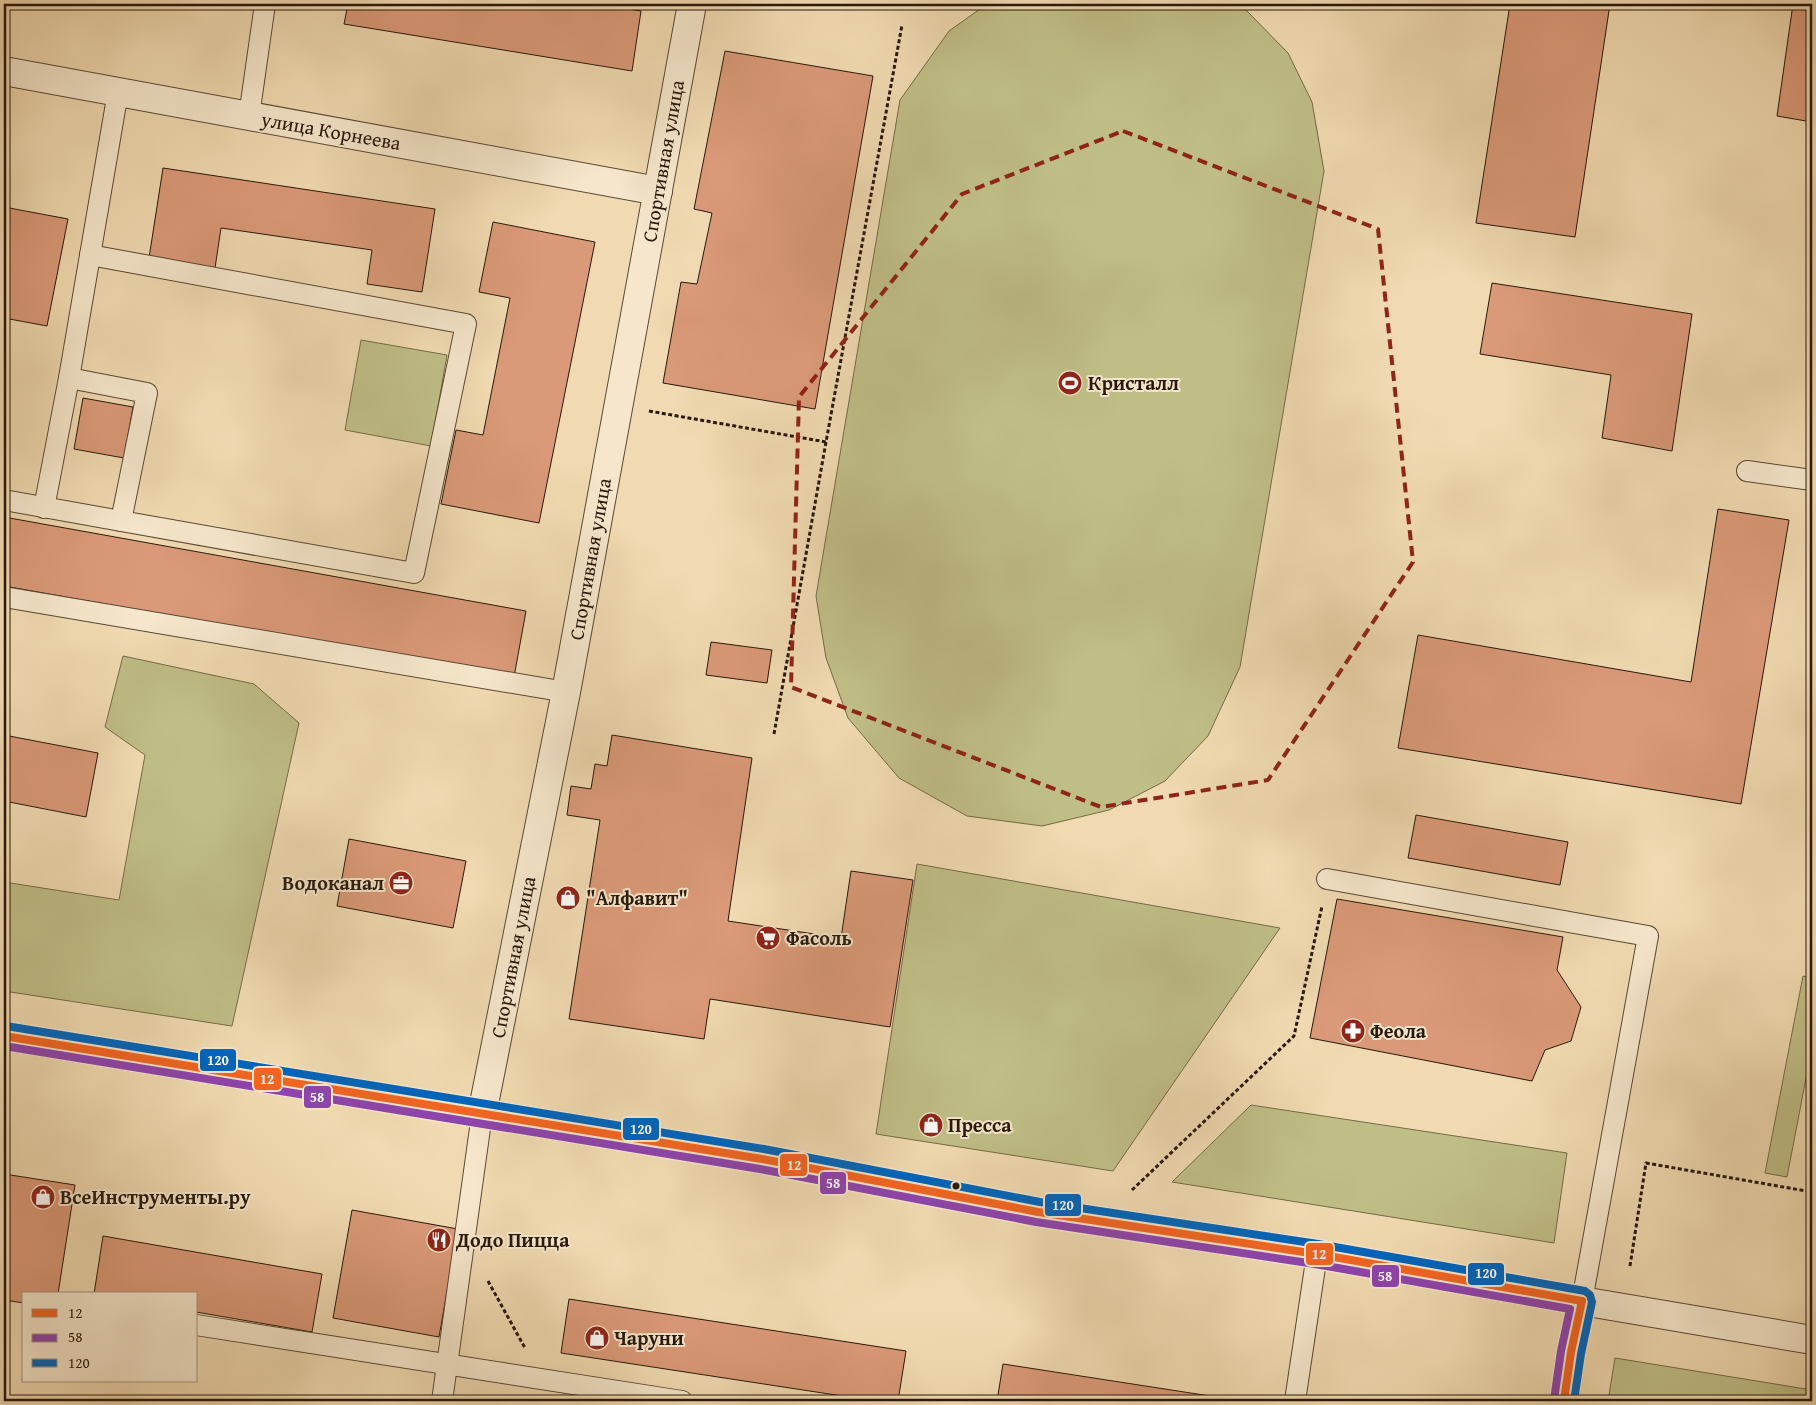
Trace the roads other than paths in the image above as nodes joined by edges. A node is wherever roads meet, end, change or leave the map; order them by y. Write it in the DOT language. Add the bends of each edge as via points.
graph roads {
  1 [pos="265,4"];
  2 [pos="692,4"];
  3 [pos="4,71"];
  4 [pos="118,92"];
  5 [pos="249,116"];
  6 [pos="658,191"];
  7 [pos="90,255"];
  8 [pos="69,378"];
  9 [pos="1747,471"];
  10 [pos="1812,480"];
  11 [pos="4,500"];
  12 [pos="44,508"];
  13 [pos="121,521"];
  14 [pos="4,597"];
  15 [pos="566,692"];
  16 [pos="1328,879"];
  17 [pos="4,1036"];
  18 [pos="482,1114"];
  19 [pos="1317,1254"];
  20 [pos="1582,1302"];
  21 [pos="198,1325"];
  22 [pos="1812,1340"];
  23 [pos="449,1364"];
  24 [pos="442,1401"];
  25 [pos="682,1401"];
  26 [pos="1295,1401"];
  27 [pos="1564,1401"];
  1 -- 5 [label="lane"];
  2 -- 6 [label="street, Спортивная улица"];
  3 -- 4 [label="street, улица Корнеева"];
  4 -- 5 [label="street, улица Корнеева"];
  4 -- 7 [label="lane"];
  5 -- 6 [label="street, улица Корнеева"];
  6 -- 15 [label="street, Спортивная улица"];
  7 -- 8 [label="lane"];
  7 -- 13 [label="lane" via="466,324 414,573"];
  8 -- 12 [label="lane"];
  8 -- 13 [label="lane" via="147,393"];
  9 -- 10 [label="lane"];
  11 -- 12 [label="lane"];
  12 -- 13 [label="lane"];
  14 -- 15 [label="lane"];
  15 -- 18 [label="street, Спортивная улица"];
  16 -- 20 [label="lane" via="1648,936"];
  17 -- 18 [label="street"];
  18 -- 19 [label="street" via="762,1160 1038,1212"];
  18 -- 23 [label="lane"];
  19 -- 20 [label="street"];
  19 -- 26 [label="lane"];
  20 -- 22 [label="street"];
  20 -- 27 [label="street"];
  21 -- 23 [label="lane"];
  23 -- 24 [label="lane"];
  23 -- 25 [label="lane"];
}
